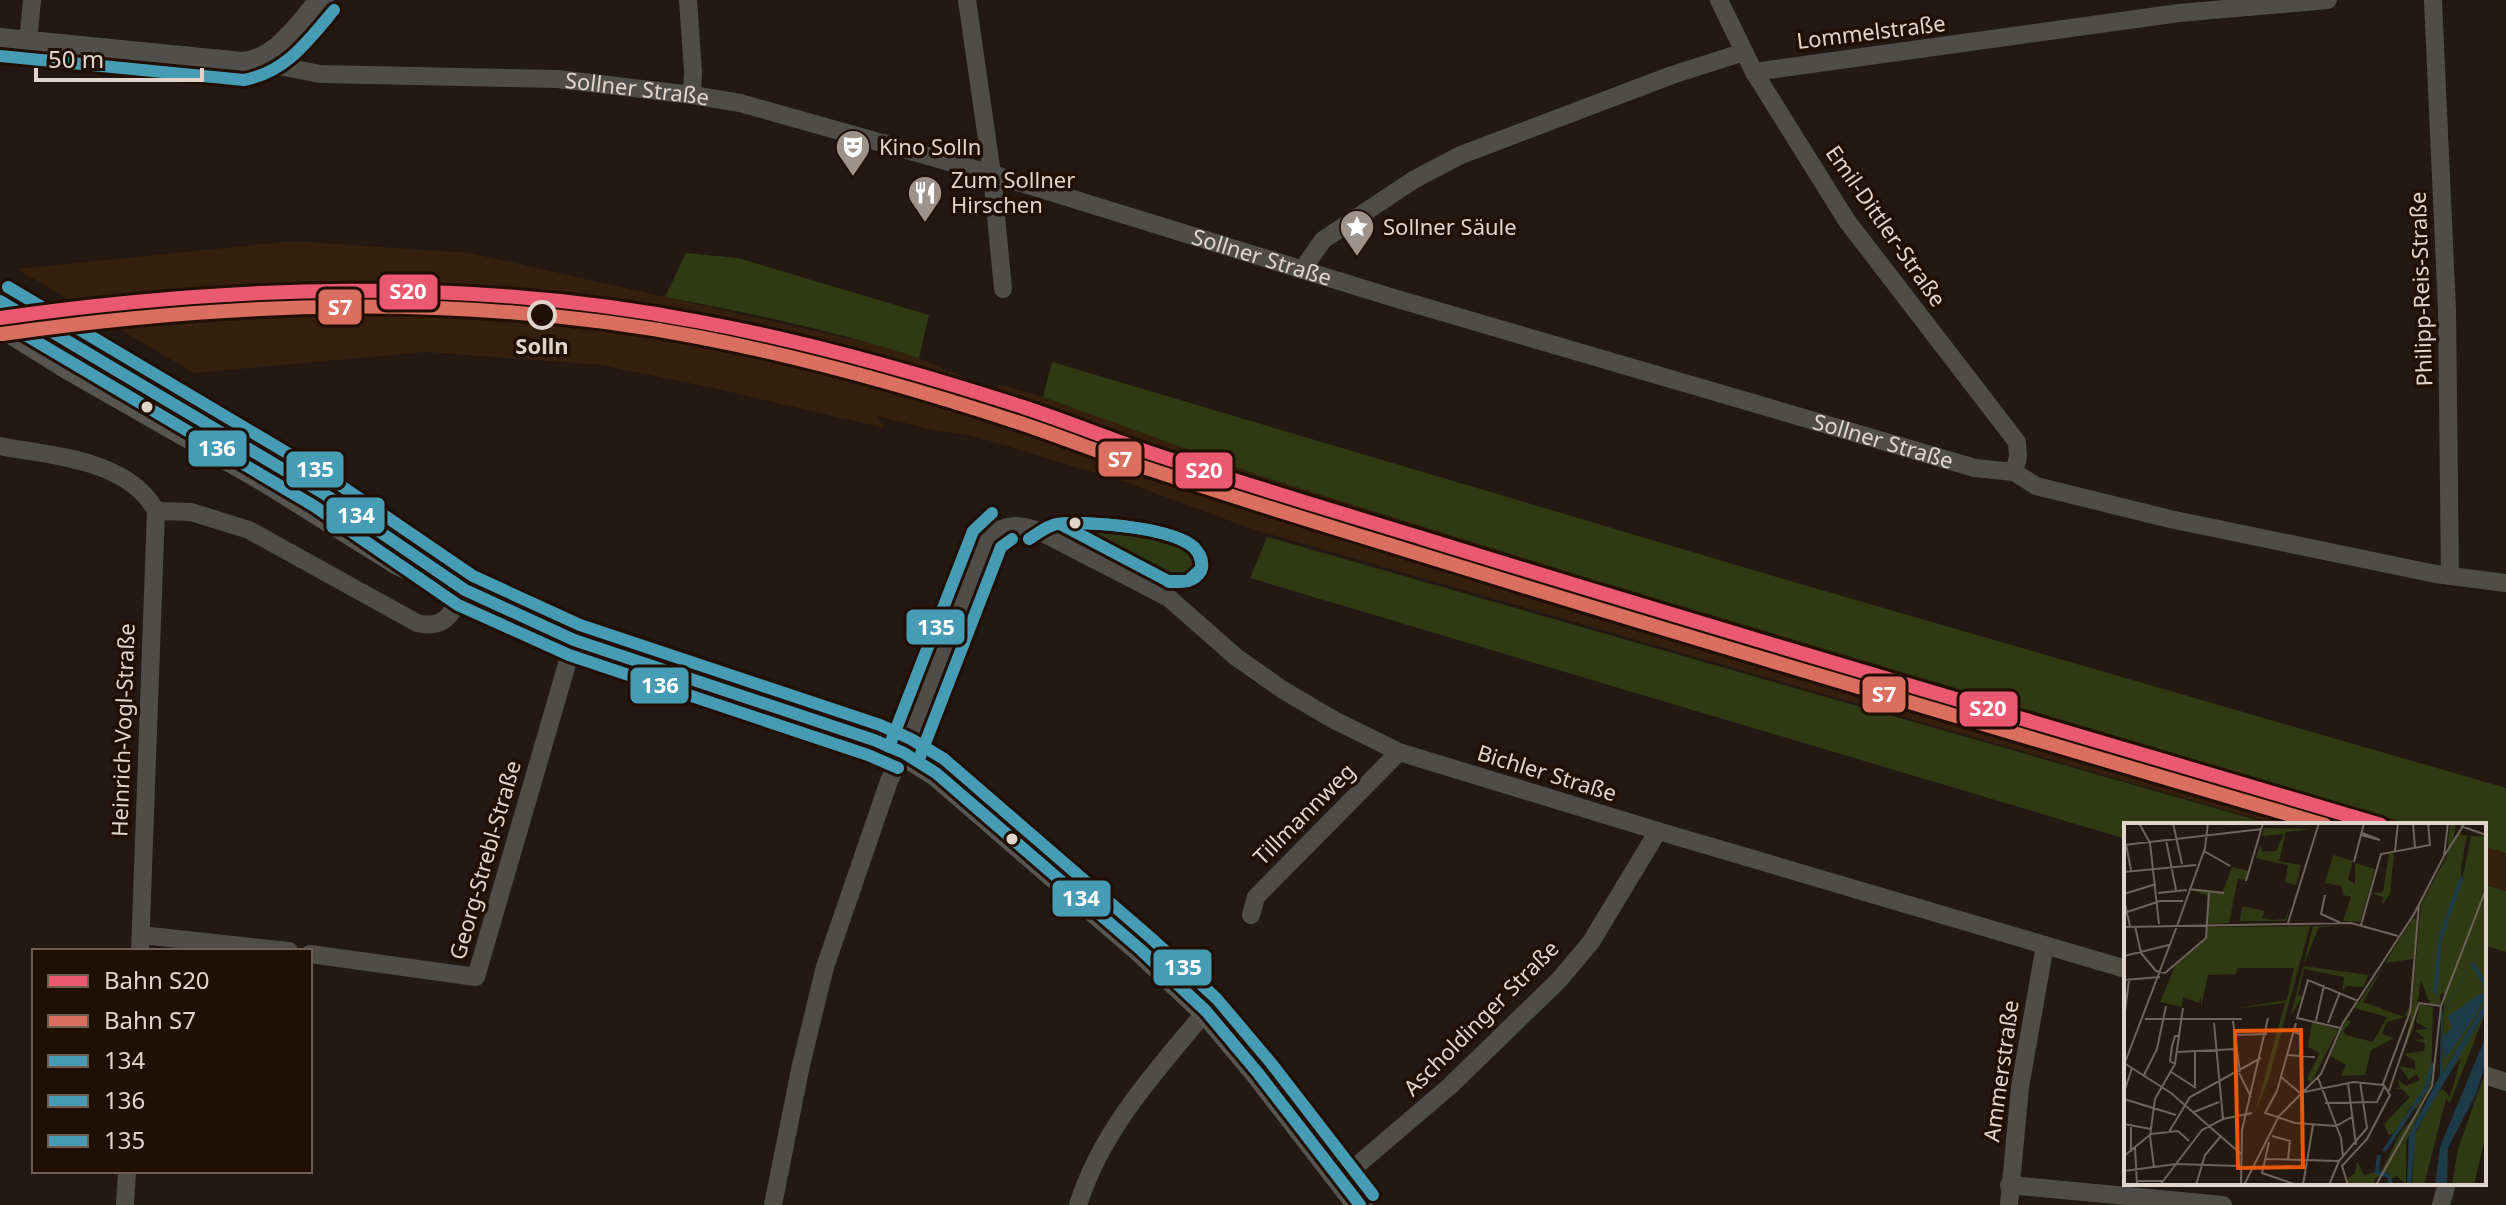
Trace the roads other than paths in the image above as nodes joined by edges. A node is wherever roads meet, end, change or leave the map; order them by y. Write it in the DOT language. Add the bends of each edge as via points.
graph roads {
  1 [pos="32,0"];
  2 [pos="322,0"];
  3 [pos="688,0"];
  4 [pos="967,0"];
  5 [pos="1719,0"];
  6 [pos="2328,0"];
  7 [pos="2433,0"];
  8 [pos="2178,7"];
  9 [pos="0,40"];
  10 [pos="28,42"];
  11 [pos="1744,52"];
  12 [pos="259,62"];
  13 [pos="1754,72"];
  14 [pos="692,95"];
  15 [pos="992,174"];
  16 [pos="1302,270"];
  17 [pos="1003,289"];
  18 [pos="0,301"];
  19 [pos="0,324"];
  20 [pos="0,446"];
  21 [pos="2014,472"];
  22 [pos="156,511"];
  23 [pos="2450,576"];
  24 [pos="2506,583"];
  25 [pos="465,590"];
  26 [pos="574,640"];
  27 [pos="1399,752"];
  28 [pos="904,753"];
  29 [pos="1658,831"];
  30 [pos="1251,915"];
  31 [pos="140,943"];
  32 [pos="2045,945"];
  33 [pos="252,949"];
  34 [pos="312,954"];
  35 [pos="2124,968"];
  36 [pos="1206,1011"];
  37 [pos="2486,1076"];
  38 [pos="2506,1082"];
  39 [pos="127,1173"];
  40 [pos="1341,1179"];
  41 [pos="2009,1185"];
  42 [pos="2446,1185"];
  43 [pos="125,1205"];
  44 [pos="773,1205"];
  45 [pos="1078,1205"];
  46 [pos="1360,1205"];
  47 [pos="2009,1205"];
  48 [pos="2223,1205"];
  49 [pos="2441,1205"];
  1 -- 10 [label="street"];
  2 -- 12 [label="street" via="279,49"];
  3 -- 14 [label="street"];
  4 -- 15 [label="street"];
  5 -- 11 [label="street, Emil-Dittler-Straße"];
  6 -- 8 [label="street, Lommelstraße"];
  7 -- 23 [label="street, Philipp-Reis-Straße" via="2447,310"];
  8 -- 13 [label="street, Lommelstraße"];
  9 -- 10 [label="street, Sollner Straße"];
  10 -- 12 [label="street, Sollner Straße"];
  11 -- 13 [label="street, Emil-Dittler-Straße"];
  11 -- 16 [label="street" via="1461,155 1323,240"];
  12 -- 14 [label="street, Sollner Straße" via="320,74 558,79"];
  13 -- 21 [label="street, Emil-Dittler-Straße" via="1847,221 2017,442"];
  14 -- 15 [label="street, Sollner Straße" via="740,103"];
  15 -- 16 [label="street, Sollner Straße"];
  15 -- 17 [label="street"];
  16 -- 21 [label="street, Sollner Straße" via="1965,465"];
  18 -- 25 [label="main road" via="323,493"];
  19 -- 25 [label="main road" via="398,562"];
  20 -- 22 [label="street" via="103,469 142,493"];
  21 -- 23 [label="street, Sollner Straße" via="2036,486 2170,519"];
  22 -- 25 [label="street" via="200,514 249,530 417,623 438,625"];
  22 -- 31 [label="street, Heinrich-Vogl-Straße"];
  23 -- 24 [label="street, Sollner Straße"];
  25 -- 26 [label="main road"];
  26 -- 28 [label="main road"];
  26 -- 34 [label="street, Georg-Strebl-Straße" via="476,977"];
  27 -- 28 [label="street, Bichler Straße" via="1283,690 1169,598 1021,525 1002,526 988,537"];
  27 -- 29 [label="street, Bichler Straße"];
  27 -- 30 [label="street, Tillmannweg" via="1256,897"];
  28 -- 36 [label="main road" via="945,781"];
  28 -- 44 [label="street" via="889,781 825,967"];
  29 -- 32 [label="street, Bichler Straße"];
  29 -- 40 [label="street, Ascholdinger Straße" via="1591,942 1559,980 1450,1086"];
  31 -- 33 [label="street"];
  32 -- 35 [label="street, Bichler Straße"];
  32 -- 41 [label="street, Ammerstraße"];
  36 -- 40 [label="main road"];
  36 -- 45 [label="street" via="1148,1079 1101,1149"];
  37 -- 38 [label="street"];
  39 -- 43 [label="street"];
  40 -- 46 [label="main road"];
  41 -- 47 [label="street, Ammerstraße"];
  41 -- 48 [label="street"];
  42 -- 49 [label="street"];
}
